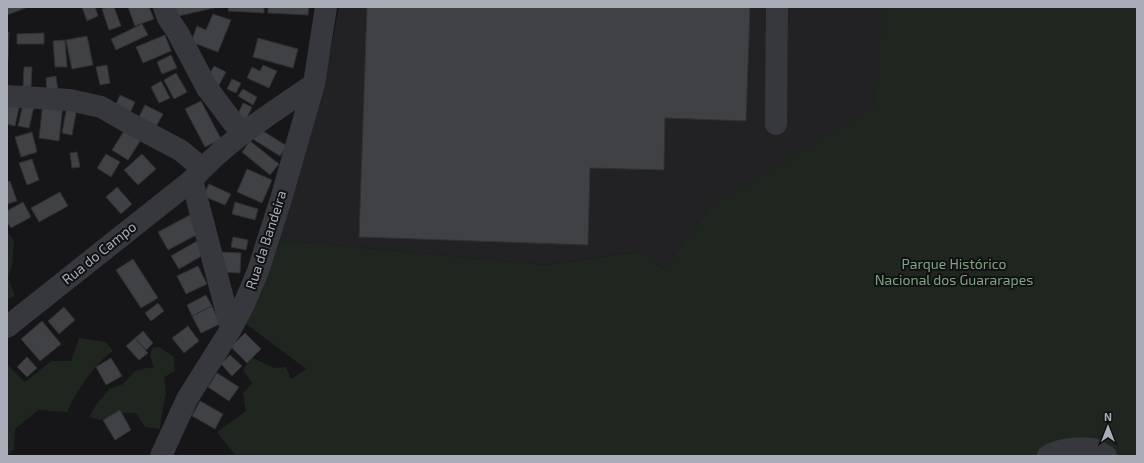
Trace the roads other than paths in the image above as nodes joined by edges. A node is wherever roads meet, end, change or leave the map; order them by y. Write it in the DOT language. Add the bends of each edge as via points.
graph roads {
  1 [pos="164,7"];
  2 [pos="326,7"];
  3 [pos="777,7"];
  4 [pos="314,84"];
  5 [pos="7,96"];
  6 [pos="776,124"];
  7 [pos="242,134"];
  8 [pos="197,174"];
  9 [pos="7,326"];
  10 [pos="231,329"];
  11 [pos="161,456"];
  12 [pos="1048,456"];
  13 [pos="1106,456"];
  1 -- 7 [label="street" via="207,88"];
  2 -- 4 [label="street, Rua da Bandeira"];
  3 -- 6 [label="street"];
  4 -- 7 [label="street, Rua do Campo"];
  4 -- 10 [label="street, Rua da Bandeira" via="258,271"];
  5 -- 8 [label="street" via="70,100 101,107 180,150"];
  7 -- 8 [label="street, Rua do Campo"];
  8 -- 9 [label="street, Rua do Campo"];
  8 -- 10 [label="street"];
  10 -- 11 [label="street, Rua da Bandeira" via="187,399"];
  12 -- 13 [label="street" via="1068,449 1092,449"];
}
